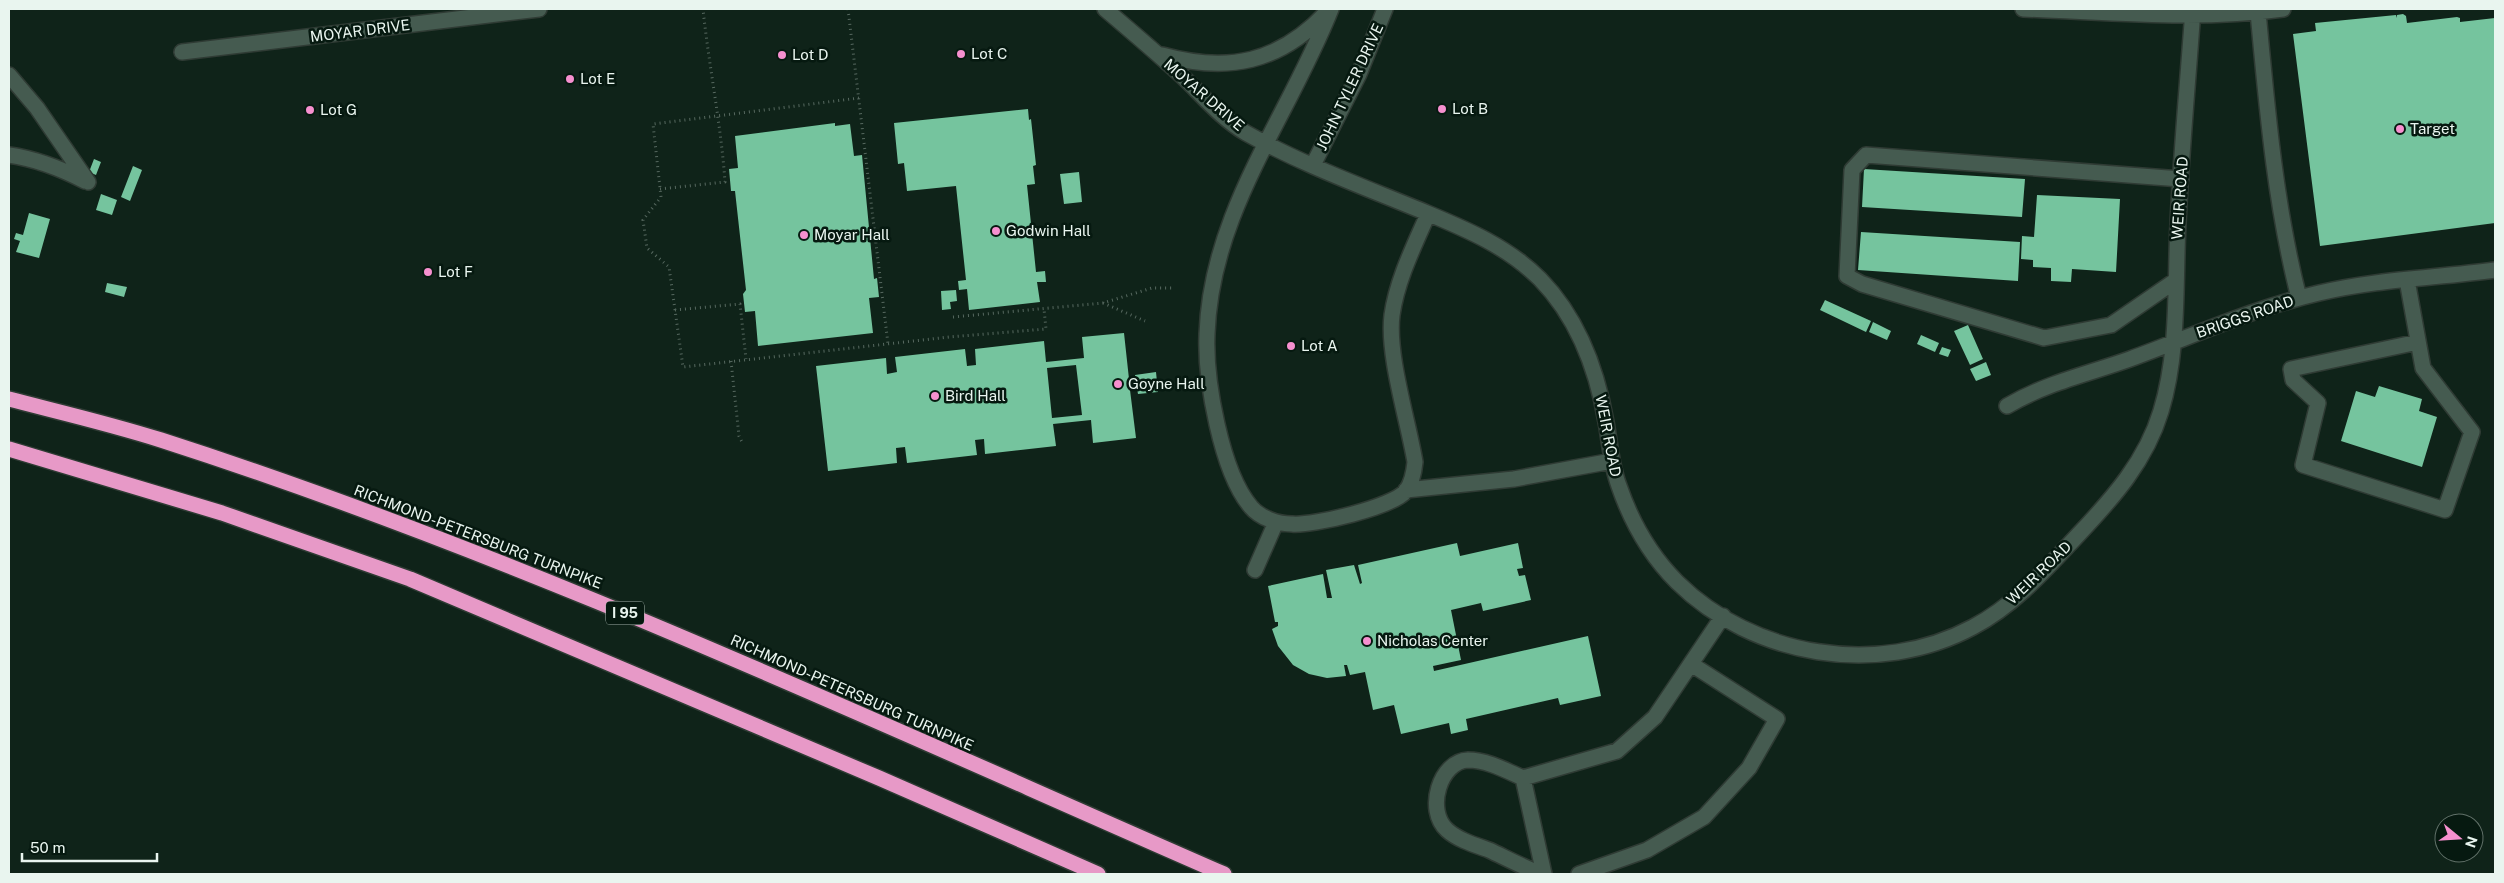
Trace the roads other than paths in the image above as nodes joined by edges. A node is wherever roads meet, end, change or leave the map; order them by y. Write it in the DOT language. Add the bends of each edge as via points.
graph roads {
  1 [pos="539,9"];
  2 [pos="1105,9"];
  3 [pos="1330,9"];
  4 [pos="1385,9"];
  5 [pos="2023,9"];
  6 [pos="2283,9"];
  7 [pos="2101,10"];
  8 [pos="2133,11"];
  9 [pos="2193,12"];
  10 [pos="2258,12"];
  11 [pos="182,52"];
  12 [pos="1157,54"];
  13 [pos="9,74"];
  14 [pos="1265,143"];
  15 [pos="9,155"];
  16 [pos="1313,165"];
  17 [pos="2180,179"];
  18 [pos="1428,214"];
  19 [pos="2495,270"];
  20 [pos="2407,280"];
  21 [pos="2175,281"];
  22 [pos="2299,298"];
  23 [pos="2418,342"];
  24 [pos="2172,343"];
  25 [pos="9,399"];
  26 [pos="2007,406"];
  27 [pos="9,449"];
  28 [pos="1612,461"];
  29 [pos="1406,490"];
  30 [pos="1276,522"];
  31 [pos="1255,570"];
  32 [pos="1723,616"];
  33 [pos="1691,664"];
  34 [pos="1523,778"];
  35 [pos="1098,874"];
  36 [pos="1224,874"];
  37 [pos="1542,874"];
  38 [pos="1579,874"];
  1 -- 11 [label="street, MOYAR DRIVE"];
  2 -- 12 [label="street, MOYAR DRIVE"];
  3 -- 12 [label="street" via="1304,34 1262,57 1217,65"];
  3 -- 14 [label="street" via="1315,48"];
  4 -- 16 [label="street, JOHN TYLER DRIVE" via="1359,74"];
  5 -- 7 [label="street"];
  6 -- 10 [label="street"];
  7 -- 8 [label="street"];
  8 -- 9 [label="street"];
  9 -- 10 [label="street"];
  9 -- 17 [label="street, WEIR ROAD"];
  10 -- 22 [label="street" via="2272,156 2287,253"];
  12 -- 14 [label="street, MOYAR DRIVE" via="1237,127"];
  13 -- 15 [label="street" via="37,108 88,182 54,166"];
  14 -- 16 [label="street, MOYAR DRIVE"];
  14 -- 30 [label="street" via="1243,187 1218,258 1207,334 1208,375 1214,413 1239,489 1252,508"];
  16 -- 18 [label="street, WEIR ROAD"];
  17 -- 21 [label="street, WEIR ROAD"];
  17 -- 21 [label="street" via="1866,156 1852,170 1847,276 1862,284 2044,338 2111,325"];
  18 -- 28 [label="street, WEIR ROAD" via="1491,242 1517,258 1559,302 1592,367 1600,392"];
  18 -- 29 [label="street" via="1400,283 1392,316 1394,355 1415,462 1413,477"];
  19 -- 20 [label="street, BRIGGS ROAD"];
  20 -- 22 [label="street, BRIGGS ROAD" via="2359,285"];
  20 -- 23 [label="street"];
  21 -- 24 [label="street, WEIR ROAD"];
  22 -- 24 [label="street, BRIGGS ROAD" via="2262,308"];
  23 -- 23 [label="street" via="2423,368 2472,432 2445,510 2303,464 2318,403 2294,380 2291,369"];
  24 -- 26 [label="street, BRIGGS ROAD" via="2049,384"];
  24 -- 32 [label="street, WEIR ROAD" via="2168,387 2159,417 2133,471 2118,492 2029,587 1974,627 1909,651 1838,656 1765,637"];
  25 -- 36 [label="highway, RICHMOND-PETERSBURG TURNPIKE / I 95" via="158,439 437,537 692,642"];
  27 -- 35 [label="highway" via="222,513 410,579"];
  28 -- 29 [label="street" via="1514,479"];
  28 -- 32 [label="street, WEIR ROAD" via="1630,514 1655,556 1677,582"];
  29 -- 30 [label="street" via="1395,500 1372,508 1306,524"];
  30 -- 31 [label="street"];
  32 -- 33 [label="street"];
  33 -- 34 [label="street" via="1655,718 1616,751"];
  33 -- 38 [label="street" via="1777,719 1749,768 1704,817 1648,850"];
  34 -- 37 [label="street"];
  34 -- 37 [label="street" via="1483,762 1467,760 1443,778 1435,807 1440,821 1456,836"];
}
